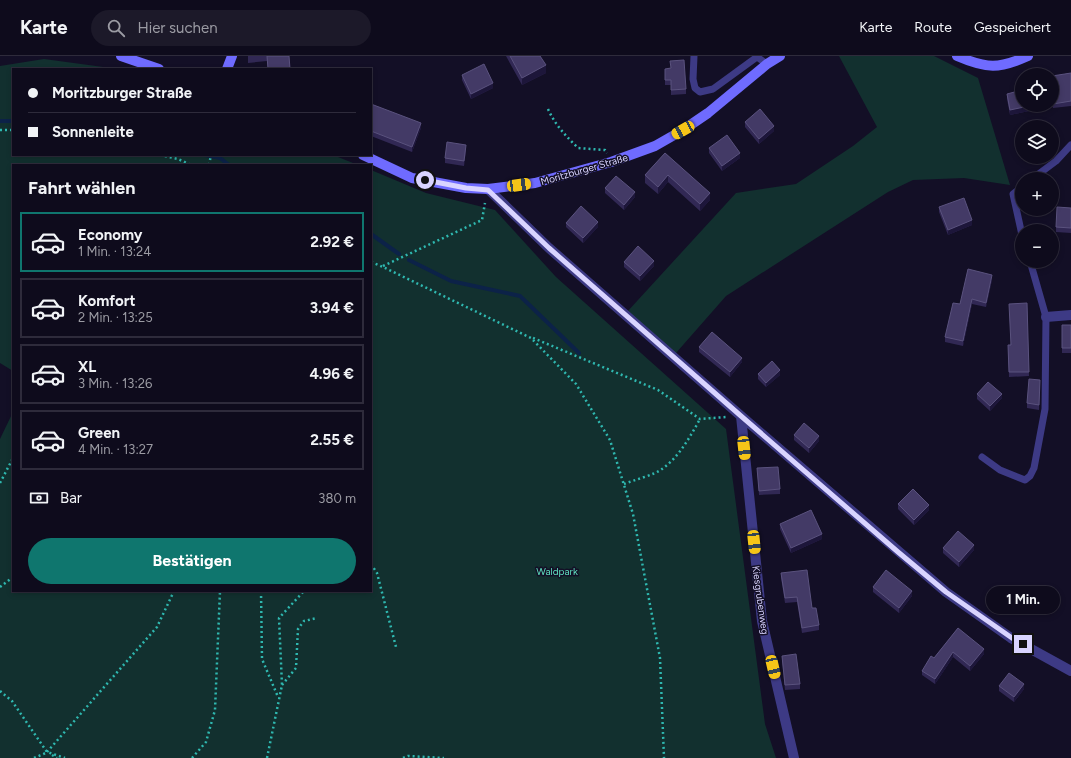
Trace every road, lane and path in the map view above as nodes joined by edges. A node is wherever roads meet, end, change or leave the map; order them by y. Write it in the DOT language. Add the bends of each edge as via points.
graph roads {
  1 [pos="121,56"];
  2 [pos="232,56"];
  3 [pos="694,56"];
  4 [pos="757,56"];
  5 [pos="780,56"];
  6 [pos="957,56"];
  7 [pos="1028,56"];
  8 [pos="767,64"];
  9 [pos="156,68"];
  10 [pos="227,68"];
  11 [pos="548,109"];
  12 [pos="0,130"];
  13 [pos="12,130"];
  14 [pos="1071,145"];
  15 [pos="164,156"];
  16 [pos="365,156"];
  17 [pos="611,162"];
  18 [pos="189,164"];
  19 [pos="1041,172"];
  20 [pos="488,190"];
  21 [pos="1015,192"];
  22 [pos="1015,203"];
  23 [pos="372,262"];
  24 [pos="383,267"];
  25 [pos="1032,268"];
  26 [pos="1071,316"];
  27 [pos="1046,317"];
  28 [pos="531,338"];
  29 [pos="741,416"];
  30 [pos="700,419"];
  31 [pos="982,457"];
  32 [pos="12,460"];
  33 [pos="0,483"];
  34 [pos="624,484"];
  35 [pos="372,566"];
  36 [pos="12,578"];
  37 [pos="0,587"];
  38 [pos="174,592"];
  39 [pos="220,592"];
  40 [pos="261,592"];
  41 [pos="303,592"];
  42 [pos="317,618"];
  43 [pos="396,646"];
  44 [pos="1071,671"];
  45 [pos="282,685"];
  46 [pos="0,691"];
  47 [pos="279,698"];
  48 [pos="47,752"];
  49 [pos="34,758"];
  50 [pos="57,758"];
  51 [pos="65,758"];
  52 [pos="192,758"];
  53 [pos="267,758"];
  54 [pos="403,758"];
  55 [pos="444,758"];
  56 [pos="664,758"];
  57 [pos="794,758"];
  1 -- 9 [label="street"];
  2 -- 10 [label="street"];
  3 -- 4 [label="lane" via="693,79 695,88 700,92 713,89"];
  4 -- 8 [label="lane"];
  5 -- 8 [label="street, Moritzburger Straße"];
  6 -- 7 [label="street" via="974,64 991,66 1010,64"];
  8 -- 17 [label="street, Moritzburger Straße" via="708,113 683,130 655,146"];
  11 -- 17 [label="path" via="564,135 578,148 605,150"];
  12 -- 13 [label="path"];
  14 -- 19 [label="lane"];
  15 -- 18 [label="path"];
  16 -- 20 [label="street, Moritzburger Straße" via="412,178"];
  17 -- 20 [label="street, Moritzburger Straße" via="535,183"];
  20 -- 24 [label="path" via="482,220"];
  20 -- 29 [label="street" via="549,248"];
  21 -- 22 [label="lane"];
  23 -- 24 [label="path"];
  24 -- 28 [label="path"];
  25 -- 27 [label="lane"];
  26 -- 27 [label="street"];
  27 -- 31 [label="lane" via="1045,409 1034,468 1025,480 1000,470"];
  28 -- 30 [label="path" via="658,390"];
  28 -- 34 [label="path" via="576,384 610,440"];
  29 -- 30 [label="path"];
  29 -- 44 [label="street" via="946,592 1012,638"];
  29 -- 57 [label="street, Kiesgrubenweg" via="762,621"];
  30 -- 34 [label="path" via="682,449 661,470"];
  32 -- 33 [label="path"];
  34 -- 56 [label="path" via="633,514 660,658"];
  35 -- 43 [label="path" via="377,573"];
  36 -- 37 [label="path"];
  38 -- 48 [label="path" via="157,627"];
  39 -- 52 [label="path" via="215,710 206,742"];
  40 -- 47 [label="path" via="262,659"];
  41 -- 45 [label="path" via="279,618"];
  42 -- 45 [label="path" via="304,621 298,630 296,668"];
  45 -- 47 [label="path"];
  46 -- 48 [label="path" via="12,701"];
  47 -- 53 [label="path"];
  48 -- 49 [label="path"];
  48 -- 50 [label="path"];
  48 -- 51 [label="path"];
  54 -- 55 [label="path"];
}
